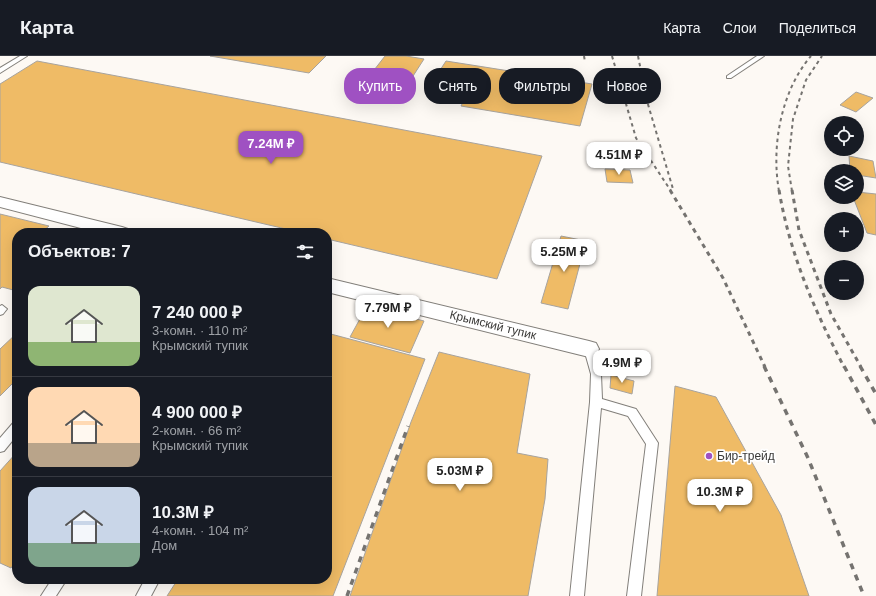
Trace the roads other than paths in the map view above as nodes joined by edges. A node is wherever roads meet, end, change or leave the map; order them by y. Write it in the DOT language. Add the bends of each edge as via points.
graph roads {
  1 [pos="24,56"];
  2 [pos="761,56"];
  3 [pos="0,71"];
  4 [pos="729,77"];
  5 [pos="0,202"];
  6 [pos="102,228"];
  7 [pos="332,286"];
  8 [pos="589,348"];
  9 [pos="596,402"];
  10 [pos="12,433"];
  11 [pos="0,447"];
  12 [pos="56,584"];
  13 [pos="150,584"];
  14 [pos="48,596"];
  15 [pos="142,596"];
  16 [pos="577,596"];
  17 [pos="634,596"];
  1 -- 3 [label="lane"];
  2 -- 4 [label="lane"];
  5 -- 6 [label="street"];
  7 -- 8 [label="street, Крымский тупик"];
  8 -- 9 [label="lane" via="596,374"];
  9 -- 16 [label="lane"];
  9 -- 17 [label="lane" via="632,412 652,444"];
  10 -- 11 [label="lane"];
  12 -- 14 [label="lane"];
  13 -- 15 [label="lane"];
}
